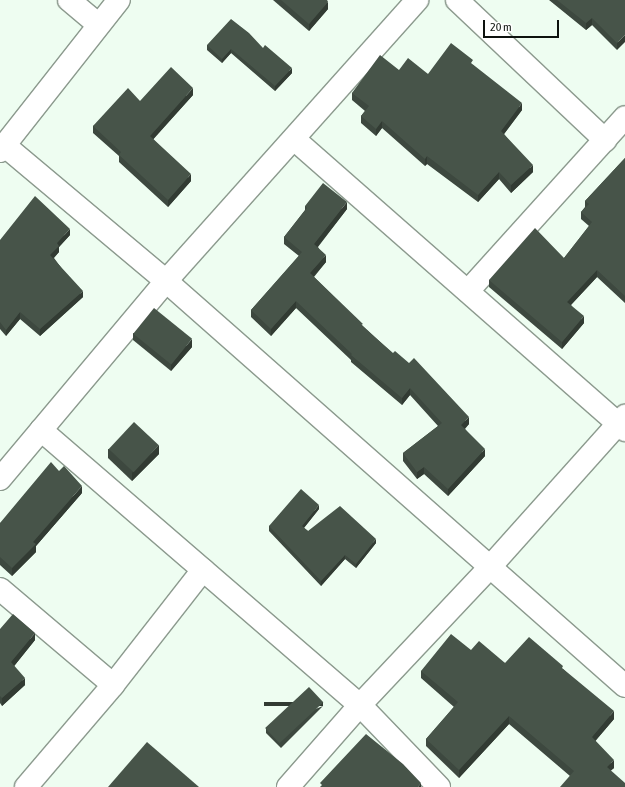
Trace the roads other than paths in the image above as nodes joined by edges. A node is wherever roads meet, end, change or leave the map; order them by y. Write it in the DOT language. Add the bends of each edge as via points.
graph roads {
  1 [pos="69,0"];
  2 [pos="119,0"];
  3 [pos="416,0"];
  4 [pos="457,0"];
  5 [pos="98,24"];
  6 [pos="625,117"];
  7 [pos="294,139"];
  8 [pos="605,140"];
  9 [pos="2,148"];
  10 [pos="166,281"];
  11 [pos="468,291"];
  12 [pos="623,423"];
  13 [pos="41,430"];
  14 [pos="0,479"];
  15 [pos="490,567"];
  16 [pos="203,570"];
  17 [pos="0,589"];
  18 [pos="113,685"];
  19 [pos="625,686"];
  20 [pos="360,705"];
  21 [pos="26,787"];
  22 [pos="288,787"];
  23 [pos="439,787"];
  1 -- 5 [label="street"];
  2 -- 5 [label="street"];
  3 -- 7 [label="street"];
  4 -- 8 [label="street"];
  5 -- 9 [label="street"];
  6 -- 8 [label="street"];
  7 -- 10 [label="street"];
  7 -- 11 [label="street"];
  8 -- 11 [label="street"];
  9 -- 10 [label="street"];
  10 -- 13 [label="street"];
  10 -- 15 [label="street"];
  11 -- 12 [label="street"];
  12 -- 15 [label="street"];
  13 -- 14 [label="street"];
  13 -- 16 [label="street"];
  15 -- 19 [label="street"];
  15 -- 20 [label="street"];
  16 -- 18 [label="street"];
  16 -- 20 [label="street"];
  17 -- 18 [label="street"];
  18 -- 21 [label="street"];
  20 -- 22 [label="street"];
  20 -- 23 [label="street"];
}
